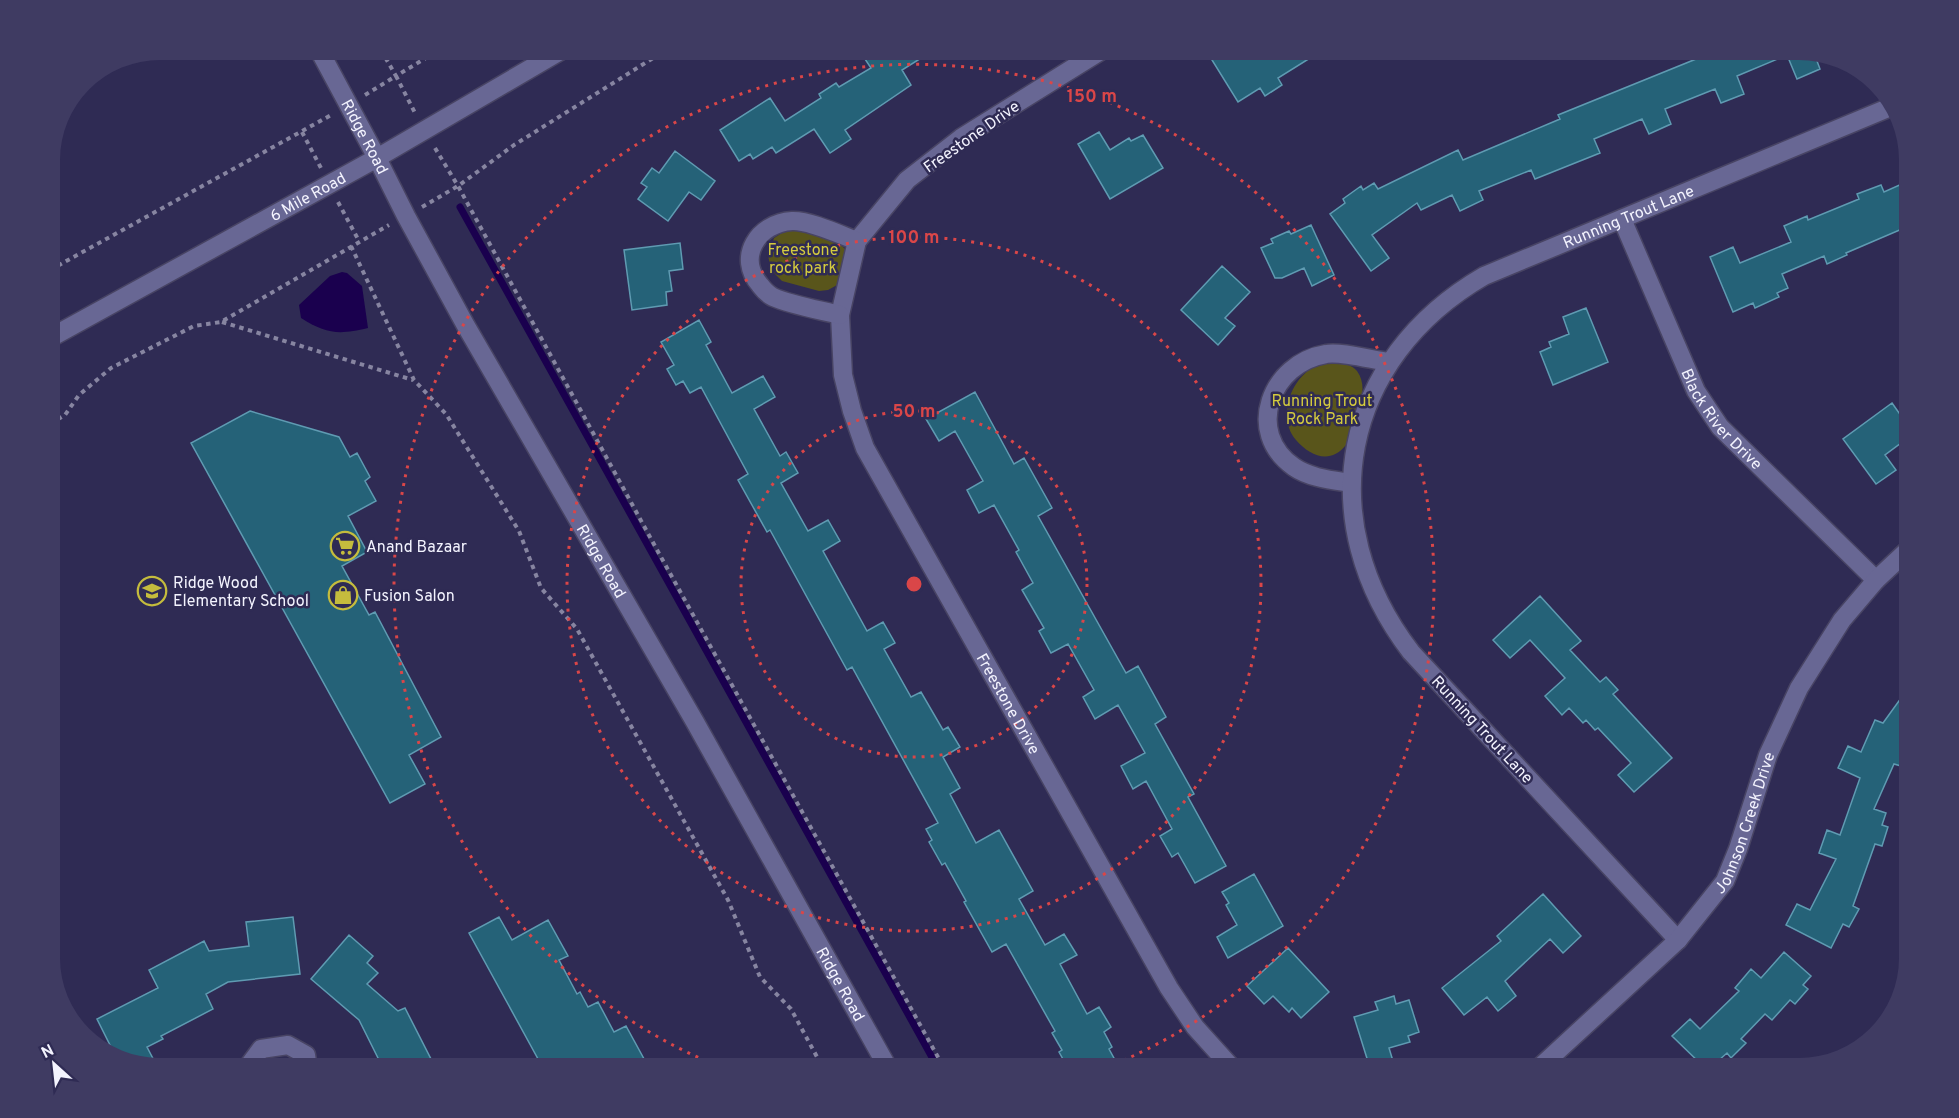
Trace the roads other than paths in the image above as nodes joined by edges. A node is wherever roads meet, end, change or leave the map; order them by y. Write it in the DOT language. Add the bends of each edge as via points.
graph roads {
  1 [pos="324,60"];
  2 [pos="545,60"];
  3 [pos="1086,60"];
  4 [pos="1885,109"];
  5 [pos="377,158"];
  6 [pos="1623,219"];
  7 [pos="857,241"];
  8 [pos="840,315"];
  9 [pos="60,332"];
  10 [pos="1389,362"];
  11 [pos="1351,483"];
  12 [pos="1899,558"];
  13 [pos="1876,580"];
  14 [pos="1678,940"];
  15 [pos="254,1058"];
  16 [pos="307,1058"];
  17 [pos="882,1058"];
  18 [pos="1216,1058"];
  19 [pos="1550,1058"];
  1 -- 5 [label="street, Ridge Road"];
  2 -- 5 [label="street, 6 Mile Road"];
  3 -- 7 [label="street, Freestone Drive" via="962,138 907,180"];
  4 -- 6 [label="street, Running Trout Lane"];
  5 -- 9 [label="street, 6 Mile Road"];
  5 -- 17 [label="street, Ridge Road" via="466,326 695,722"];
  6 -- 10 [label="street, Running Trout Lane" via="1467,285 1418,326"];
  6 -- 13 [label="street, Black River Drive" via="1695,391 1708,411"];
  7 -- 8 [label="street, Freestone Drive"];
  7 -- 8 [label="street" via="794,220 762,233 750,254 750,269 772,297"];
  8 -- 18 [label="street, Freestone Drive" via="843,375 866,448 1169,988"];
  10 -- 11 [label="street, Running Trout Lane" via="1371,396 1355,452"];
  10 -- 11 [label="street" via="1329,353 1312,357 1288,371 1272,395 1270,433 1283,457 1314,475"];
  11 -- 14 [label="street, Running Trout Lane" via="1360,550 1378,600 1395,631"];
  12 -- 13 [label="street, Johnson Creek Drive"];
  13 -- 14 [label="street, Johnson Creek Drive" via="1842,620 1799,688 1768,755 1725,881"];
  14 -- 19 [label="street, Johnson Creek Drive"];
  15 -- 16 [label="street" via="261,1049 288,1045"];
}
